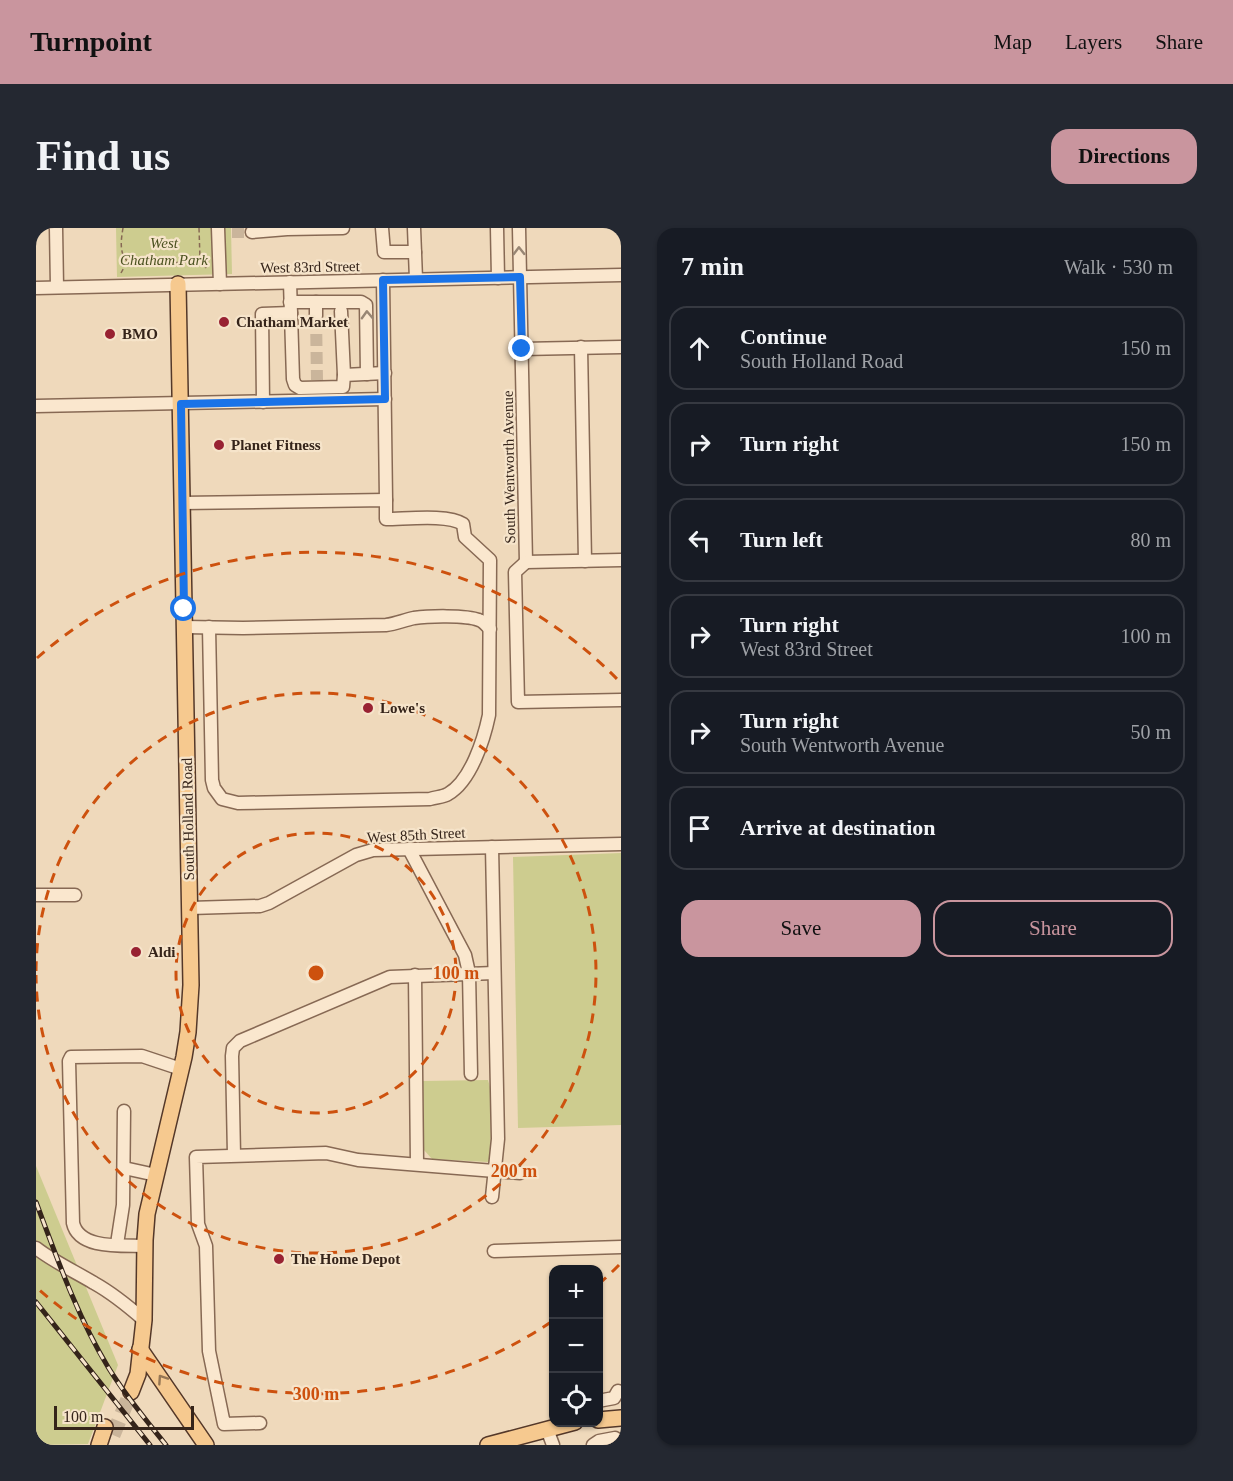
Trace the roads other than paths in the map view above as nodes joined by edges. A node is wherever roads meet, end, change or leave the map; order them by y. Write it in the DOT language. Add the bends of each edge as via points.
graph roads {
  1 [pos="56,228"];
  2 [pos="343,228"];
  3 [pos="382,228"];
  4 [pos="414,228"];
  5 [pos="496,228"];
  6 [pos="519,228"];
  7 [pos="286,229"];
  8 [pos="222,231"];
  9 [pos="252,232"];
  10 [pos="415,252"];
  11 [pos="621,275"];
  12 [pos="520,277"];
  13 [pos="498,278"];
  14 [pos="416,279"];
  15 [pos="383,280"];
  16 [pos="290,282"];
  17 [pos="178,284"];
  18 [pos="220,284"];
  19 [pos="57,287"];
  20 [pos="36,288"];
  21 [pos="316,302"];
  22 [pos="291,308"];
  23 [pos="341,310"];
  24 [pos="316,316"];
  25 [pos="581,347"];
  26 [pos="621,347"];
  27 [pos="522,349"];
  28 [pos="384,373"];
  29 [pos="367,374"];
  30 [pos="344,375"];
  31 [pos="385,399"];
  32 [pos="263,402"];
  33 [pos="181,404"];
  34 [pos="36,406"];
  35 [pos="386,500"];
  36 [pos="182,503"];
  37 [pos="621,560"];
  38 [pos="585,561"];
  39 [pos="526,562"];
  40 [pos="185,627"];
  41 [pos="209,627"];
  42 [pos="490,628"];
  43 [pos="621,700"];
  44 [pos="621,844"];
  45 [pos="492,847"];
  46 [pos="409,849"];
  47 [pos="36,895"];
  48 [pos="75,895"];
  49 [pos="190,908"];
  50 [pos="469,973"];
  51 [pos="494,973"];
  52 [pos="415,975"];
  53 [pos="181,1069"];
  54 [pos="471,1074"];
  55 [pos="124,1111"];
  56 [pos="234,1155"];
  57 [pos="417,1164"];
  58 [pos="124,1168"];
  59 [pos="495,1171"];
  60 [pos="520,1173"];
  61 [pos="156,1176"];
  62 [pos="492,1197"];
  63 [pos="117,1244"];
  64 [pos="145,1246"];
  65 [pos="621,1247"];
  66 [pos="36,1248"];
  67 [pos="494,1251"];
  68 [pos="144,1320"];
  69 [pos="140,1349"];
  70 [pos="127,1388"];
  71 [pos="618,1391"];
  72 [pos="603,1400"];
  73 [pos="621,1418"];
  74 [pos="603,1420"];
  75 [pos="260,1423"];
  76 [pos="555,1427"];
  77 [pos="547,1429"];
  78 [pos="110,1436"];
  79 [pos="615,1438"];
  80 [pos="99,1445"];
  81 [pos="206,1445"];
  82 [pos="488,1445"];
  83 [pos="554,1445"];
  84 [pos="593,1445"];
  1 -- 19 [label="street"];
  2 -- 7 [label="street"];
  3 -- 10 [label="street" via="384,252"];
  4 -- 10 [label="street"];
  5 -- 13 [label="street"];
  12 -- 6 [label="street, South Wentworth Avenue, one-way"];
  7 -- 9 [label="street"];
  8 -- 18 [label="street"];
  10 -- 14 [label="street"];
  11 -- 12 [label="street, West 83rd Street"];
  12 -- 13 [label="street, West 83rd Street"];
  12 -- 27 [label="street, South Wentworth Avenue"];
  13 -- 14 [label="street, West 83rd Street"];
  14 -- 15 [label="street, West 83rd Street"];
  15 -- 16 [label="street, West 83rd Street"];
  15 -- 28 [label="street"];
  16 -- 18 [label="street, West 83rd Street"];
  16 -- 22 [label="street"];
  17 -- 18 [label="street, West 83rd Street"];
  17 -- 19 [label="street, West 83rd Street"];
  17 -- 33 [label="main road, South Holland Road"];
  19 -- 20 [label="street, West 83rd Street"];
  21 -- 22 [label="street"];
  21 -- 24 [label="street"];
  29 -- 21 [label="street, one-way" via="366,305"];
  22 -- 30 [label="street" via="295,385 344,387"];
  22 -- 32 [label="street" via="262,314"];
  23 -- 30 [label="street"];
  25 -- 26 [label="street"];
  25 -- 27 [label="street"];
  25 -- 38 [label="street"];
  27 -- 39 [label="street, South Wentworth Avenue"];
  28 -- 29 [label="street"];
  28 -- 31 [label="street"];
  29 -- 30 [label="street"];
  31 -- 32 [label="street"];
  31 -- 35 [label="street"];
  32 -- 33 [label="street"];
  33 -- 34 [label="street"];
  33 -- 36 [label="main road, South Holland Road"];
  35 -- 36 [label="street"];
  35 -- 42 [label="street" via="387,519 447,519 463,525 465,537 490,560"];
  36 -- 40 [label="main road, South Holland Road"];
  37 -- 38 [label="street"];
  38 -- 39 [label="street"];
  39 -- 43 [label="street" via="515,572 518,702"];
  40 -- 41 [label="street"];
  40 -- 49 [label="main road, South Holland Road"];
  41 -- 42 [label="street" via="386,625 413,618 466,617 481,620"];
  41 -- 42 [label="street" via="212,780 222,800 238,803 446,796 468,772 484,737 489,715"];
  44 -- 45 [label="street, West 85th Street"];
  45 -- 46 [label="street, West 85th Street"];
  45 -- 51 [label="street"];
  46 -- 49 [label="street, West 85th Street" via="365,851 260,906"];
  46 -- 50 [label="street" via="465,955"];
  47 -- 48 [label="street"];
  49 -- 53 [label="main road, South Holland Road" via="190,1006"];
  50 -- 51 [label="street"];
  50 -- 52 [label="street"];
  50 -- 54 [label="street"];
  51 -- 59 [label="street" via="498,1139"];
  52 -- 56 [label="street" via="390,977 240,1041 232,1056"];
  52 -- 57 [label="street"];
  53 -- 61 [label="main road, South Holland Road"];
  53 -- 63 [label="street" via="142,1056 71,1057 69,1061 74,1229 94,1243"];
  55 -- 58 [label="street"];
  56 -- 57 [label="street" via="326,1153 358,1160"];
  56 -- 75 [label="street" via="196,1157 198,1224 206,1246 209,1351 224,1424"];
  57 -- 59 [label="street"];
  58 -- 61 [label="street"];
  58 -- 63 [label="street"];
  59 -- 60 [label="street"];
  59 -- 62 [label="street"];
  61 -- 64 [label="main road, South Holland Road"];
  63 -- 64 [label="street"];
  64 -- 68 [label="main road, South Holland Road"];
  65 -- 67 [label="street"];
  66 -- 68 [label="street" via="114,1296"];
  68 -- 69 [label="main road, South Holland Road"];
  69 -- 70 [label="main road, South Holland Road" via="128,1369"];
  81 -- 69 [label="main road, one-way"];
  71 -- 72 [label="street" via="614,1398"];
  73 -- 74 [label="main road"];
  76 -- 77 [label="main road"];
  77 -- 82 [label="main road"];
  77 -- 83 [label="street"];
  78 -- 80 [label="main road"];
  79 -- 84 [label="street"];
}
